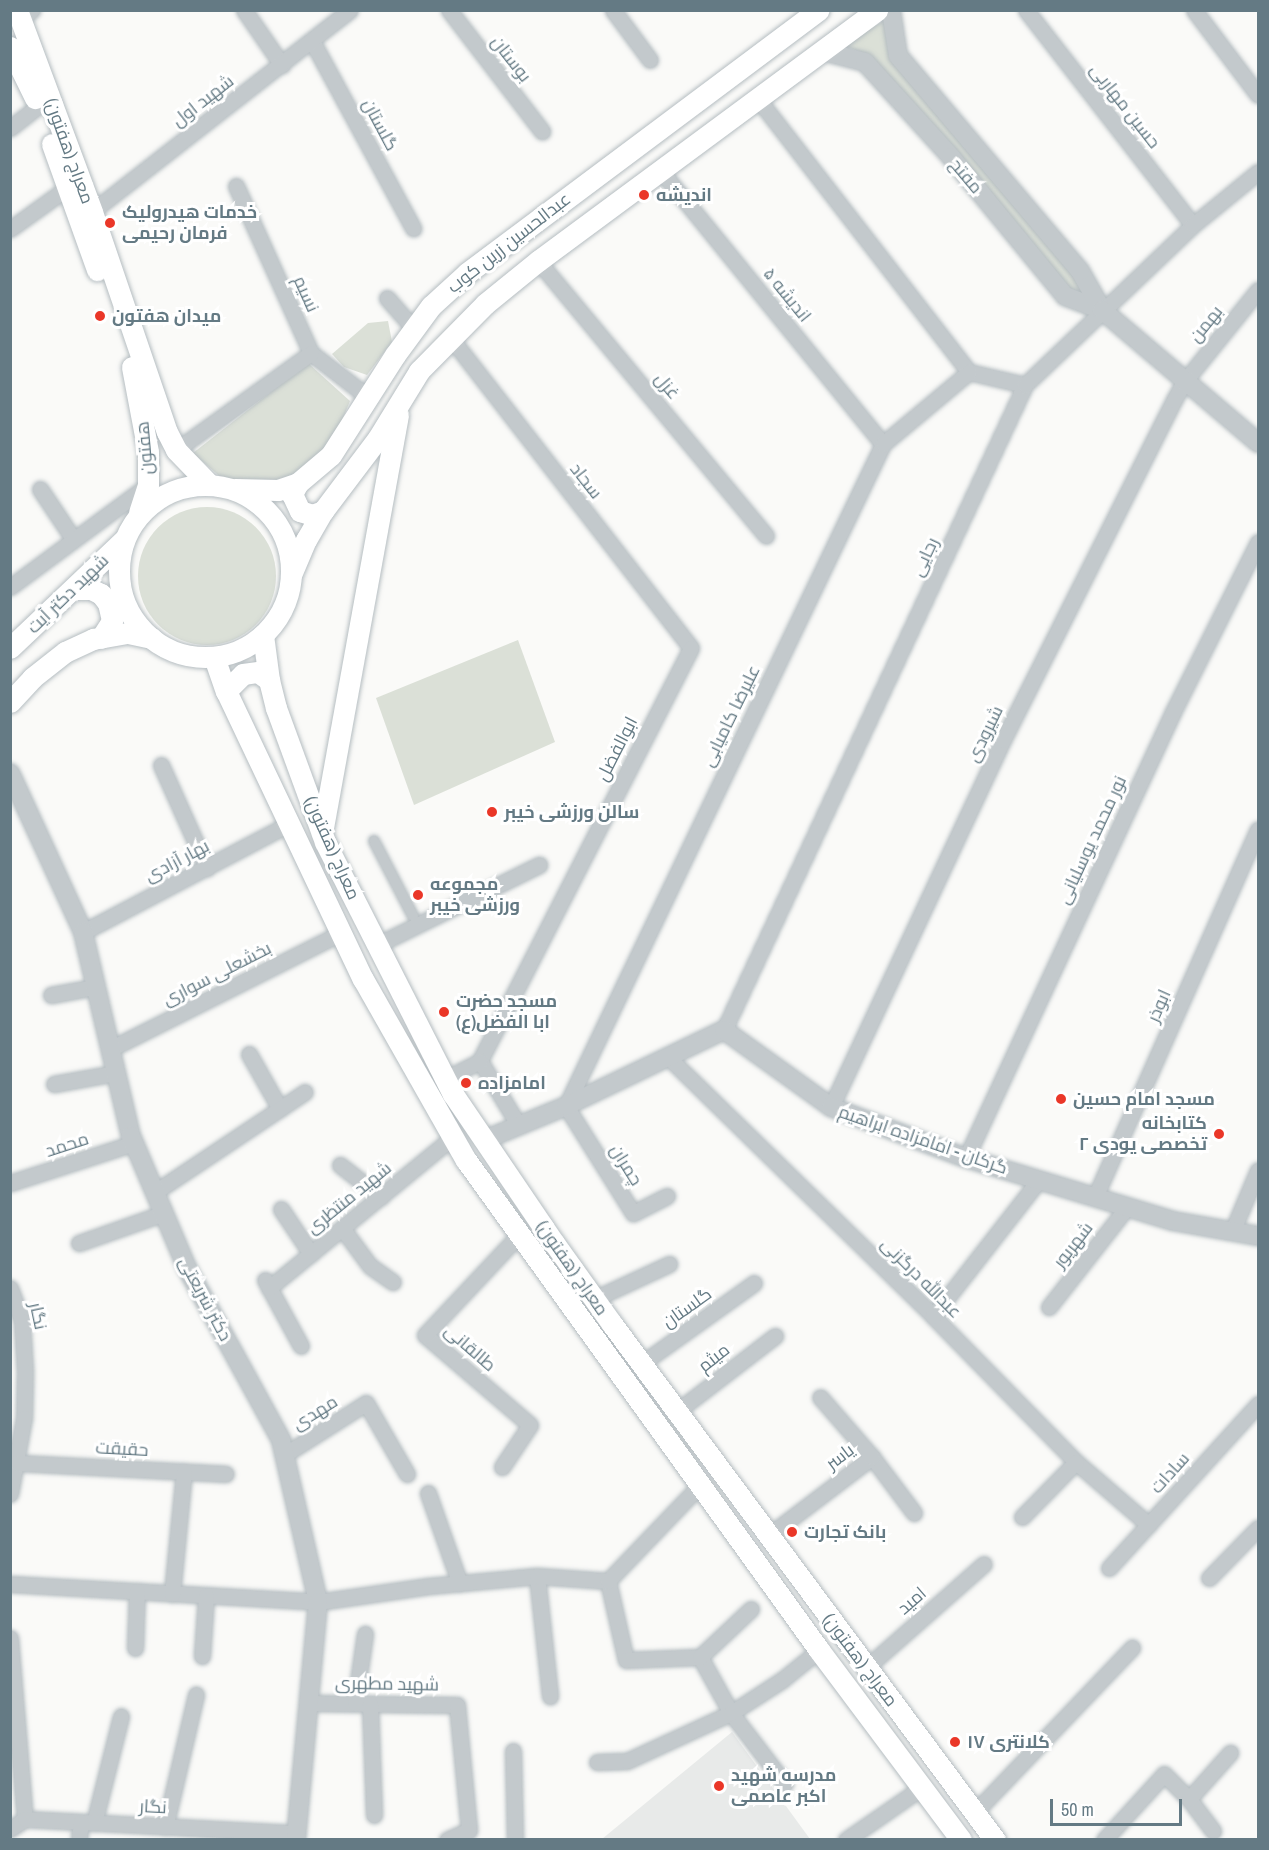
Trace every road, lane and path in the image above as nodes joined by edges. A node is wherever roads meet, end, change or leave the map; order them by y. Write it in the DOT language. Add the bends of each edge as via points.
graph roads {
  1 [pos="244,10"];
  2 [pos="350,10"];
  3 [pos="449,10"];
  4 [pos="612,10"];
  5 [pos="818,10"];
  6 [pos="877,10"];
  7 [pos="891,10"];
  8 [pos="1026,10"];
  9 [pos="1194,10"];
  10 [pos="23,14"];
  11 [pos="312,41"];
  12 [pos="12,51"];
  13 [pos="823,51"];
  14 [pos="650,60"];
  15 [pos="282,65"];
  16 [pos="1258,96"];
  17 [pos="758,99"];
  18 [pos="38,106"];
  19 [pos="10,128"];
  20 [pos="542,131"];
  21 [pos="661,171"];
  22 [pos="1258,172"];
  23 [pos="236,186"];
  24 [pos="67,188"];
  25 [pos="85,217"];
  26 [pos="1193,225"];
  27 [pos="413,228"];
  28 [pos="10,229"];
  29 [pos="538,261"];
  30 [pos="1258,290"];
  31 [pos="387,298"];
  32 [pos="1102,310"];
  33 [pos="414,329"];
  34 [pos="450,338"];
  35 [pos="311,353"];
  36 [pos="969,372"];
  37 [pos="136,379"];
  38 [pos="1184,382"];
  39 [pos="1025,385"];
  40 [pos="368,397"];
  41 [pos="400,400"];
  42 [pos="1258,443"];
  43 [pos="883,444"];
  44 [pos="176,450"];
  45 [pos="298,483"];
  46 [pos="209,484"];
  47 [pos="148,485"];
  48 [pos="40,489"];
  49 [pos="235,489"];
  50 [pos="323,511"];
  51 [pos="138,516"];
  52 [pos="766,536"];
  53 [pos="74,540"];
  54 [pos="124,540"];
  55 [pos="1258,542"];
  56 [pos="291,575"];
  57 [pos="10,587"];
  58 [pos="75,589"];
  59 [pos="263,635"];
  60 [pos="101,638"];
  61 [pos="151,638"];
  62 [pos="10,648"];
  63 [pos="691,648"];
  64 [pos="214,657"];
  65 [pos="269,680"];
  66 [pos="226,691"];
  67 [pos="10,702"];
  68 [pos="161,765"];
  69 [pos="10,773"];
  70 [pos="289,824"];
  71 [pos="1258,830"];
  72 [pos="322,833"];
  73 [pos="374,841"];
  74 [pos="539,865"];
  75 [pos="207,868"];
  76 [pos="413,916"];
  77 [pos="83,932"];
  78 [pos="341,933"];
  79 [pos="377,945"];
  80 [pos="96,987"];
  81 [pos="51,995"];
  82 [pos="724,1030"];
  83 [pos="110,1049"];
  84 [pos="249,1054"];
  85 [pos="668,1057"];
  86 [pos="480,1061"];
  87 [pos="116,1073"];
  88 [pos="445,1078"];
  89 [pos="54,1084"];
  90 [pos="305,1092"];
  91 [pos="566,1106"];
  92 [pos="831,1107"];
  93 [pos="280,1109"];
  94 [pos="519,1126"];
  95 [pos="453,1137"];
  96 [pos="484,1140"];
  97 [pos="134,1143"];
  98 [pos="966,1158"];
  99 [pos="340,1165"];
  100 [pos="1258,1170"];
  101 [pos="1039,1180"];
  102 [pos="10,1183"];
  103 [pos="155,1192"];
  104 [pos="381,1197"];
  105 [pos="667,1197"];
  106 [pos="1095,1197"];
  107 [pos="1127,1207"];
  108 [pos="281,1209"];
  109 [pos="164,1213"];
  110 [pos="342,1228"];
  111 [pos="1232,1232"];
  112 [pos="520,1234"];
  113 [pos="1258,1236"];
  114 [pos="79,1243"];
  115 [pos="310,1254"];
  116 [pos="669,1264"];
  117 [pos="393,1282"];
  118 [pos="754,1283"];
  119 [pos="10,1288"];
  120 [pos="594,1299"];
  121 [pos="1049,1308"];
  122 [pos="933,1316"];
  123 [pos="775,1336"];
  124 [pos="301,1346"];
  125 [pos="642,1364"];
  126 [pos="820,1397"];
  127 [pos="1258,1404"];
  128 [pos="676,1412"];
  129 [pos="658,1425"];
  130 [pos="284,1455"];
  131 [pos="872,1457"];
  132 [pos="1076,1462"];
  133 [pos="17,1463"];
  134 [pos="502,1467"];
  135 [pos="184,1472"];
  136 [pos="407,1473"];
  137 [pos="226,1474"];
  138 [pos="701,1484"];
  139 [pos="428,1493"];
  140 [pos="10,1494"];
  141 [pos="914,1513"];
  142 [pos="1022,1517"];
  143 [pos="1149,1525"];
  144 [pos="1258,1528"];
  145 [pos="768,1536"];
  146 [pos="984,1564"];
  147 [pos="1109,1568"];
  148 [pos="537,1576"];
  149 [pos="1209,1578"];
  150 [pos="608,1581"];
  151 [pos="10,1584"];
  152 [pos="460,1584"];
  153 [pos="137,1592"];
  154 [pos="172,1594"];
  155 [pos="206,1596"];
  156 [pos="318,1602"];
  157 [pos="751,1609"];
  158 [pos="365,1634"];
  159 [pos="10,1638"];
  160 [pos="1132,1647"];
  161 [pos="135,1648"];
  162 [pos="819,1650"];
  163 [pos="202,1656"];
  164 [pos="700,1657"];
  165 [pos="866,1668"];
  166 [pos="196,1695"];
  167 [pos="550,1696"];
  168 [pos="310,1703"];
  169 [pos="362,1704"];
  170 [pos="731,1713"];
  171 [pos="122,1716"];
  172 [pos="513,1751"];
  173 [pos="1230,1753"];
  174 [pos="597,1762"];
  175 [pos="785,1784"];
  176 [pos="921,1788"];
  177 [pos="1189,1799"];
  178 [pos="976,1811"];
  179 [pos="374,1815"];
  180 [pos="25,1819"];
  181 [pos="87,1823"];
  182 [pos="165,1827"];
  183 [pos="10,1829"];
  184 [pos="1213,1831"];
  185 [pos="182,1834"];
  186 [pos="296,1836"];
  187 [pos="79,1839"];
  188 [pos="447,1839"];
  189 [pos="516,1839"];
  190 [pos="846,1839"];
  191 [pos="961,1839"];
  192 [pos="995,1839"];
  193 [pos="1104,1839"];
  1 -- 15 [label="street"];
  2 -- 11 [label="street, شهید اول"];
  3 -- 20 [label="street, بوستان"];
  4 -- 14 [label="street"];
  5 -- 33 [label="main road, عبدالحسین زرین کوب" via="467,273 431,306"];
  6 -- 13 [label="main road, عبدالحسین زرین کوب"];
  7 -- 32 [label="street, مفتح" via="898,56 1080,272"];
  8 -- 26 [label="street, حسین مهاربی"];
  9 -- 16 [label="street"];
  10 -- 25 [label="main road, معراج (هفتون)"];
  11 -- 15 [label="street, شهید اول"];
  11 -- 27 [label="street, گلستان"];
  12 -- 18 [label="main road, معراج (هفتون)"];
  13 -- 17 [label="main road, عبدالحسین زرین کوب"];
  13 -- 32 [label="street, مفتح" via="865,62 951,158 1065,296"];
  15 -- 25 [label="street, شهید اول"];
  17 -- 21 [label="main road, عبدالحسین زرین کوب"];
  17 -- 36 [label="street"];
  18 -- 19 [label="street"];
  18 -- 24 [label="main road, معراج (هفتون)"];
  21 -- 29 [label="main road, عبدالحسین زرین کوب"];
  21 -- 43 [label="street, اندیشه ۵"];
  22 -- 26 [label="street, رجایی"];
  23 -- 35 [label="street, نسیم"];
  24 -- 25 [label="main road, معراج (هفتون)"];
  24 -- 28 [label="street"];
  25 -- 37 [label="main road, معراج (هفتون)"];
  25 -- 44 [label="main road, معراج (هفتون)"];
  26 -- 32 [label="street, رجایی"];
  29 -- 34 [label="main road, عبدالحسین زرین کوب" via="484,304"];
  29 -- 52 [label="street, غزل"];
  30 -- 38 [label="street, بهمن"];
  31 -- 33 [label="street"];
  32 -- 38 [label="street, مفتح"];
  32 -- 39 [label="street, رجایی"];
  33 -- 40 [label="main road, عبدالحسین زرین کوب"];
  34 -- 41 [label="main road, عبدالحسین زرین کوب" via="419,371"];
  34 -- 63 [label="street, سجاد"];
  35 -- 40 [label="street, نسیم"];
  35 -- 44 [label="street"];
  36 -- 39 [label="street"];
  36 -- 43 [label="street, علیرضا کامیابی"];
  37 -- 47 [label="main road, هفتون" via="148,452"];
  38 -- 42 [label="street, مفتح"];
  38 -- 92 [label="street, شیرودی" via="1003,740"];
  39 -- 82 [label="street, رجایی"];
  40 -- 45 [label="main road, عبدالحسین زرین کوب" via="331,455"];
  41 -- 50 [label="main road, عبدالحسین زرین کوب" via="378,438"];
  41 -- 72 [label="main road"];
  43 -- 91 [label="street, علیرضا کامیابی"];
  44 -- 46 [label="main road, معراج (هفتون)"];
  45 -- 49 [label="main road, عبدالحسین زرین کوب" via="278,490"];
  45 -- 50 [label="main road" via="292,494 300,511 312,515"];
  46 -- 49 [label="main road"];
  46 -- 51 [label="main road" via="174,490"];
  47 -- 51 [label="main road, هفتون"];
  47 -- 53 [label="street"];
  48 -- 53 [label="street"];
  49 -- 56 [label="main road" via="259,503 277,523 288,548"];
  50 -- 56 [label="main road, عبدالحسین زرین کوب"];
  51 -- 54 [label="main road"];
  53 -- 57 [label="street"];
  54 -- 58 [label="main road, شهید دکتر آیت"];
  54 -- 61 [label="main road" via="119,566 122,593 133,618"];
  55 -- 98 [label="street, نور محمد یوسلیانی" via="1173,712"];
  56 -- 59 [label="main road" via="287,597"];
  58 -- 60 [label="main road" via="91,589 108,603 112,621"];
  58 -- 62 [label="main road, شهید دکتر آیت"];
  59 -- 64 [label="main road" via="248,646"];
  59 -- 65 [label="main road, معراج (هفتون)"];
  60 -- 61 [label="main road" via="128,633"];
  60 -- 67 [label="main road" via="65,652"];
  61 -- 64 [label="main road" via="170,650"];
  63 -- 86 [label="street, ابوالفضل"];
  64 -- 66 [label="main road, معراج (هفتون)"];
  65 -- 66 [label="main road" via="258,672 243,674"];
  65 -- 72 [label="main road, معراج (هفتون)"];
  66 -- 70 [label="main road, معراج (هفتون)"];
  68 -- 75 [label="street"];
  69 -- 77 [label="street, دکتر شریعتی"];
  70 -- 75 [label="street, بهار آزادی"];
  70 -- 78 [label="main road, معراج (هفتون)"];
  71 -- 106 [label="street, ابوذر"];
  72 -- 79 [label="main road, معراج (هفتون)"];
  73 -- 76 [label="street"];
  74 -- 79 [label="street"];
  75 -- 77 [label="street, بهار آزادی"];
  77 -- 80 [label="street, دکتر شریعتی"];
  78 -- 83 [label="street, بخشعلی سواری"];
  78 -- 95 [label="main road, معراج (هفتون)"];
  79 -- 88 [label="main road, معراج (هفتون)"];
  80 -- 81 [label="street"];
  80 -- 83 [label="street, دکتر شریعتی"];
  82 -- 85 [label="street"];
  82 -- 92 [label="street, گرکان - امامزاده ابراهیم"];
  83 -- 87 [label="street, دکتر شریعتی"];
  84 -- 93 [label="street"];
  85 -- 91 [label="street"];
  85 -- 122 [label="street, عبدالله درگزنی"];
  86 -- 88 [label="street"];
  86 -- 94 [label="street"];
  87 -- 89 [label="street"];
  87 -- 97 [label="street, دکتر شریعتی"];
  88 -- 96 [label="main road, معراج (هفتون)"];
  90 -- 93 [label="street"];
  91 -- 94 [label="street"];
  91 -- 105 [label="street, چمران" via="633,1213"];
  92 -- 98 [label="street, گرکان - امامزاده ابراهیم"];
  93 -- 103 [label="street"];
  94 -- 96 [label="street"];
  95 -- 104 [label="street, شهید منتظری"];
  95 -- 112 [label="main road, معراج (هفتون)"];
  96 -- 120 [label="main road, معراج (هفتون)"];
  97 -- 102 [label="street, محمد"];
  97 -- 103 [label="street, دکتر شریعتی"];
  98 -- 101 [label="street, گرکان - امامزاده ابراهیم"];
  99 -- 104 [label="street"];
  100 -- 111 [label="street"];
  101 -- 106 [label="street, گرکان - امامزاده ابراهیم"];
  101 -- 122 [label="street"];
  103 -- 109 [label="street, دکتر شریعتی"];
  104 -- 110 [label="street, شهید منتظری"];
  106 -- 107 [label="street, گرکان - امامزاده ابراهیم"];
  107 -- 111 [label="street, گرکان - امامزاده ابراهیم"];
  107 -- 121 [label="street, شهریور"];
  108 -- 115 [label="street"];
  109 -- 114 [label="street"];
  109 -- 130 [label="street, دکتر شریعتی" via="187,1268 281,1440"];
  110 -- 115 [label="street, شهید منتظری"];
  110 -- 117 [label="street" via="370,1266"];
  111 -- 113 [label="street, گرکان - امامزاده ابراهیم"];
  112 -- 129 [label="main road, معراج (هفتون)"];
  112 -- 134 [label="street, طالقانی" via="425,1335 530,1425"];
  115 -- 124 [label="street, شهید منتظری" via="267,1284"];
  116 -- 120 [label="street"];
  118 -- 125 [label="street, گلستان"];
  119 -- 133 [label="street, نگار" via="22,1321 25,1372 24,1418"];
  120 -- 125 [label="main road, معراج (هفتون)"];
  122 -- 132 [label="street, عبدالله درگزنی"];
  123 -- 128 [label="street, میثم"];
  125 -- 128 [label="main road, معراج (هفتون)"];
  126 -- 131 [label="street, یاسر"];
  127 -- 143 [label="street, سادات"];
  128 -- 129 [label="main road"];
  128 -- 145 [label="main road, معراج (هفتون)"];
  129 -- 138 [label="main road, معراج (هفتون)"];
  130 -- 136 [label="street, مهدی" via="366,1404"];
  130 -- 156 [label="street, دکتر شریعتی"];
  131 -- 141 [label="street"];
  131 -- 145 [label="street, یاسر"];
  132 -- 142 [label="street"];
  132 -- 143 [label="street, عبدالله درگزنی"];
  133 -- 135 [label="street, حقیقت"];
  133 -- 140 [label="street, نگار"];
  135 -- 137 [label="street, حقیقت"];
  135 -- 154 [label="street"];
  138 -- 150 [label="street"];
  138 -- 162 [label="main road, معراج (هفتون)"];
  139 -- 152 [label="street"];
  143 -- 147 [label="street, سادات"];
  144 -- 149 [label="street"];
  145 -- 165 [label="main road, معراج (هفتون)"];
  146 -- 165 [label="street, امید"];
  148 -- 150 [label="street"];
  148 -- 152 [label="street"];
  148 -- 167 [label="street"];
  150 -- 164 [label="street" via="626,1660"];
  151 -- 153 [label="street"];
  152 -- 156 [label="street"];
  153 -- 154 [label="street"];
  153 -- 161 [label="street"];
  154 -- 155 [label="street"];
  155 -- 156 [label="street"];
  155 -- 163 [label="street"];
  156 -- 168 [label="street, دکتر شریعتی"];
  157 -- 164 [label="street"];
  158 -- 169 [label="street"];
  159 -- 180 [label="street"];
  160 -- 178 [label="street"];
  162 -- 170 [label="street"];
  162 -- 176 [label="main road, معراج (هفتون)"];
  164 -- 170 [label="street"];
  165 -- 178 [label="main road, معراج (هفتون)"];
  166 -- 182 [label="street"];
  168 -- 169 [label="street, شهید مطهری"];
  168 -- 186 [label="street, دکتر شریعتی"];
  169 -- 179 [label="street"];
  169 -- 188 [label="street, شهید مطهری" via="457,1705 470,1830"];
  170 -- 174 [label="street" via="627,1761"];
  170 -- 175 [label="street"];
  171 -- 181 [label="street"];
  172 -- 189 [label="street"];
  173 -- 177 [label="street"];
  176 -- 190 [label="street"];
  176 -- 191 [label="main road, معراج (هفتون)"];
  177 -- 184 [label="street"];
  177 -- 193 [label="street" via="1164,1774"];
  178 -- 192 [label="main road, معراج (هفتون)"];
  180 -- 181 [label="street, نگار"];
  180 -- 183 [label="street"];
  181 -- 182 [label="street, نگار"];
  181 -- 187 [label="street"];
  182 -- 185 [label="street, نگار"];
  185 -- 186 [label="street, نگار"];
}
